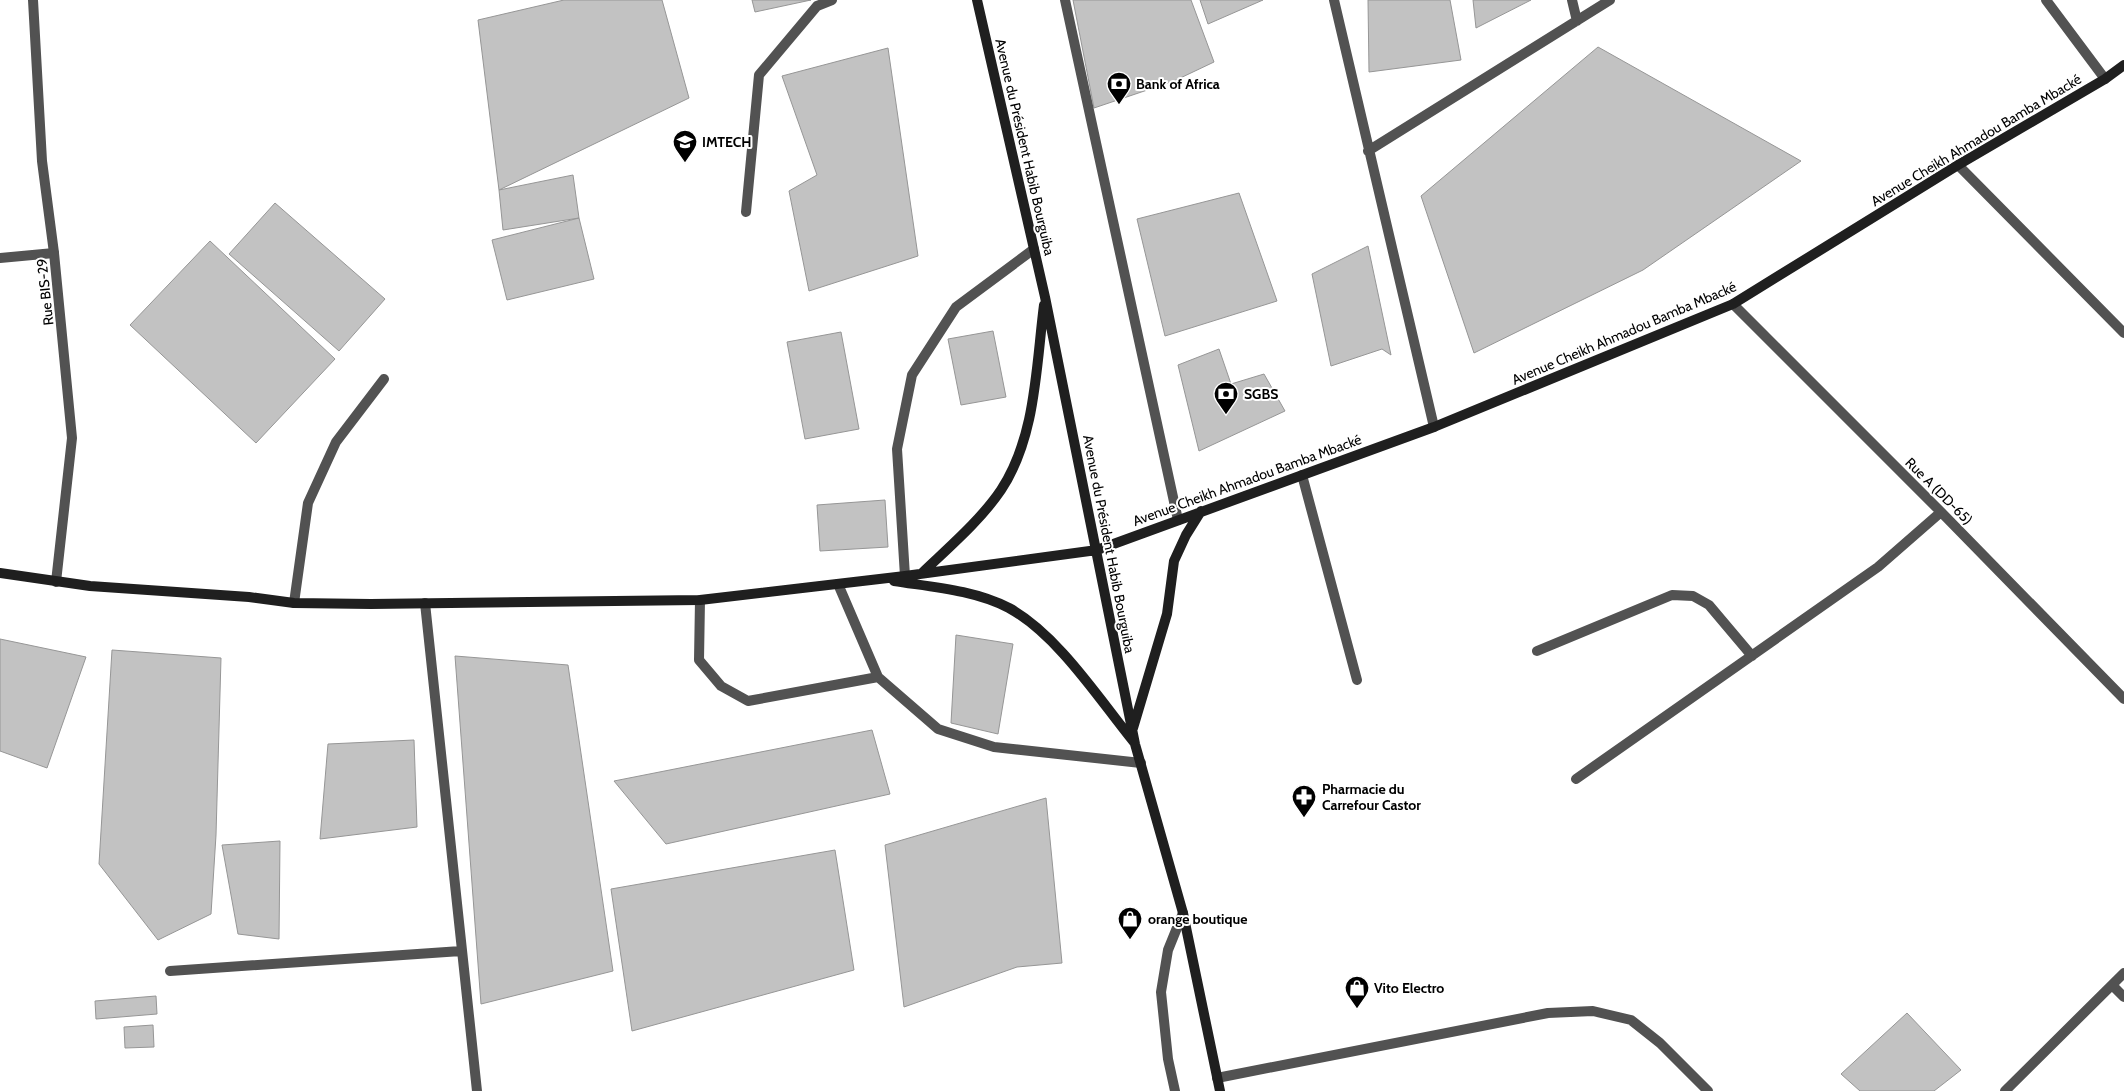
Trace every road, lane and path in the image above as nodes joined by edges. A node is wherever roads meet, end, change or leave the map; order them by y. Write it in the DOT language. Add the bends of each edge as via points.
graph roads {
  1 [pos="33,0"];
  2 [pos="832,0"];
  3 [pos="977,0"];
  4 [pos="1065,0"];
  5 [pos="1334,0"];
  6 [pos="1572,0"];
  7 [pos="1610,0"];
  8 [pos="2046,0"];
  9 [pos="1577,21"];
  10 [pos="2124,65"];
  11 [pos="2105,79"];
  12 [pos="1368,150"];
  13 [pos="1958,165"];
  14 [pos="746,212"];
  15 [pos="1034,249"];
  16 [pos="54,253"];
  17 [pos="0,258"];
  18 [pos="1045,297"];
  19 [pos="1734,304"];
  20 [pos="2124,333"];
  21 [pos="384,379"];
  22 [pos="1434,427"];
  23 [pos="1302,475"];
  24 [pos="1201,512"];
  25 [pos="1941,512"];
  26 [pos="1178,520"];
  27 [pos="1097,550"];
  28 [pos="0,573"];
  29 [pos="922,574"];
  30 [pos="905,576"];
  31 [pos="883,579"];
  32 [pos="56,582"];
  33 [pos="838,584"];
  34 [pos="700,600"];
  35 [pos="294,603"];
  36 [pos="425,603"];
  37 [pos="1537,651"];
  38 [pos="1752,656"];
  39 [pos="878,677"];
  40 [pos="1357,680"];
  41 [pos="2124,699"];
  42 [pos="1132,729"];
  43 [pos="1135,744"];
  44 [pos="1141,763"];
  45 [pos="1576,779"];
  46 [pos="1183,913"];
  47 [pos="460,951"];
  48 [pos="170,972"];
  49 [pos="2124,973"];
  50 [pos="2112,985"];
  51 [pos="2124,997"];
  52 [pos="1217,1078"];
  53 [pos="477,1091"];
  54 [pos="1174,1091"];
  55 [pos="1220,1091"];
  56 [pos="1708,1091"];
  57 [pos="2005,1091"];
  1 -- 16 [label="street, Rue BIS-29" via="42,161"];
  2 -- 14 [label="street" via="817,6 758,75"];
  3 -- 15 [label="street, Avenue du Président Habib Bourguiba"];
  4 -- 26 [label="street"];
  5 -- 12 [label="street"];
  6 -- 9 [label="street"];
  7 -- 9 [label="street"];
  8 -- 11 [label="street"];
  9 -- 12 [label="street"];
  10 -- 11 [label="street, Avenue Cheikh Ahmadou Bamba Mbacké"];
  11 -- 13 [label="street, Avenue Cheikh Ahmadou Bamba Mbacké"];
  12 -- 22 [label="street"];
  13 -- 19 [label="street, Avenue Cheikh Ahmadou Bamba Mbacké"];
  13 -- 20 [label="street"];
  15 -- 18 [label="street, Avenue du Président Habib Bourguiba"];
  15 -- 30 [label="street" via="956,307 912,375 897,450"];
  16 -- 17 [label="street"];
  16 -- 32 [label="street, Rue BIS-29" via="72,438"];
  18 -- 27 [label="street, Avenue du Président Habib Bourguiba"];
  18 -- 29 [label="street" via="1030,417 1019,453 1001,490 967,530"];
  19 -- 22 [label="street, Avenue Cheikh Ahmadou Bamba Mbacké"];
  19 -- 25 [label="street, Rue A (DD-65)"];
  21 -- 35 [label="street" via="336,442 308,503"];
  22 -- 23 [label="street, Avenue Cheikh Ahmadou Bamba Mbacké"];
  23 -- 24 [label="street, Avenue Cheikh Ahmadou Bamba Mbacké"];
  23 -- 40 [label="street"];
  24 -- 26 [label="street, Avenue Cheikh Ahmadou Bamba Mbacké"];
  24 -- 42 [label="street" via="1186,534 1174,562 1167,614"];
  25 -- 38 [label="street" via="1878,567"];
  25 -- 41 [label="street, Rue A (DD-65)"];
  26 -- 27 [label="street, Avenue Cheikh Ahmadou Bamba Mbacké"];
  27 -- 29 [label="street, Avenue Cheikh Ahmadou Bamba Mbacké"];
  27 -- 42 [label="street, Avenue du Président Habib Bourguiba"];
  28 -- 32 [label="street"];
  29 -- 30 [label="street, Avenue Cheikh Ahmadou Bamba Mbacké"];
  30 -- 31 [label="street, Avenue Cheikh Ahmadou Bamba Mbacké"];
  31 -- 33 [label="street"];
  31 -- 43 [label="street" via="950,590 1009,608 1042,630"];
  32 -- 35 [label="street"];
  33 -- 34 [label="street"];
  33 -- 39 [label="street"];
  34 -- 36 [label="street"];
  34 -- 39 [label="street" via="698,660 721,686 748,700"];
  35 -- 36 [label="street"];
  36 -- 47 [label="street"];
  37 -- 38 [label="street" via="1672,595 1693,596 1709,605"];
  38 -- 45 [label="street"];
  39 -- 44 [label="street" via="938,729 994,747"];
  42 -- 43 [label="street, Avenue du Président Habib Bourguiba"];
  43 -- 44 [label="street, Avenue du Président Habib Bourguiba"];
  44 -- 46 [label="street, Avenue du Président Habib Bourguiba"];
  46 -- 52 [label="street, Avenue du Président Habib Bourguiba"];
  46 -- 54 [label="street" via="1168,950 1160,992"];
  47 -- 48 [label="street"];
  47 -- 53 [label="street"];
  49 -- 50 [label="street"];
  50 -- 51 [label="street"];
  50 -- 57 [label="street"];
  52 -- 55 [label="street, Avenue du Président Habib Bourguiba"];
  52 -- 56 [label="street" via="1548,1013 1593,1010 1631,1020 1660,1043"];
}
